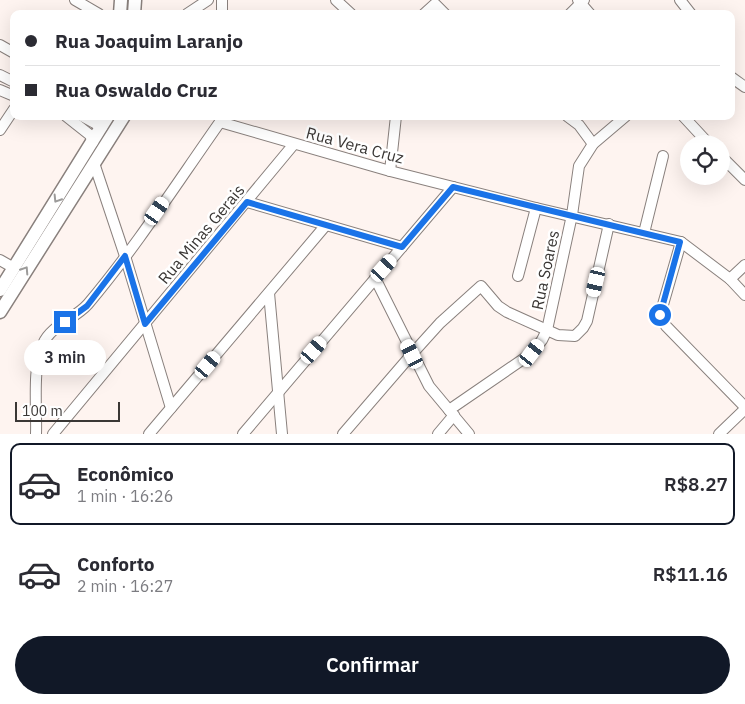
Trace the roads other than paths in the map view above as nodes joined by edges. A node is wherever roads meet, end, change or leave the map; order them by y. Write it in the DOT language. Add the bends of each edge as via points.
graph roads {
  1 [pos="75,0"];
  2 [pos="208,0"];
  3 [pos="336,0"];
  4 [pos="680,0"];
  5 [pos="92,10"];
  6 [pos="193,10"];
  7 [pos="347,10"];
  8 [pos="428,10"];
  9 [pos="441,10"];
  10 [pos="688,10"];
  11 [pos="10,115"];
  12 [pos="71,120"];
  13 [pos="121,120"];
  14 [pos="219,120"];
  15 [pos="223,120"];
  16 [pos="396,120"];
  17 [pos="572,120"];
  18 [pos="621,120"];
  19 [pos="687,120"];
  20 [pos="105,122"];
  21 [pos="0,130"];
  22 [pos="701,135"];
  23 [pos="93,142"];
  24 [pos="294,144"];
  25 [pos="593,144"];
  26 [pos="663,156"];
  27 [pos="94,163"];
  28 [pos="730,165"];
  29 [pos="390,171"];
  30 [pos="745,180"];
  31 [pos="453,187"];
  32 [pos="247,202"];
  33 [pos="536,208"];
  34 [pos="572,215"];
  35 [pos="609,224"];
  36 [pos="326,225"];
  37 [pos="644,233"];
  38 [pos="680,242"];
  39 [pos="402,247"];
  40 [pos="125,256"];
  41 [pos="0,260"];
  42 [pos="745,265"];
  43 [pos="14,268"];
  44 [pos="518,276"];
  45 [pos="375,278"];
  46 [pos="730,279"];
  47 [pos="0,290"];
  48 [pos="269,293"];
  49 [pos="745,294"];
  50 [pos="0,312"];
  51 [pos="145,324"];
  52 [pos="546,330"];
  53 [pos="412,354"];
  54 [pos="277,393"];
  55 [pos="171,408"];
  56 [pos="745,408"];
  57 [pos="451,412"];
  58 [pos="36,434"];
  59 [pos="53,434"];
  60 [pos="149,434"];
  61 [pos="242,434"];
  62 [pos="282,434"];
  63 [pos="343,434"];
  64 [pos="438,434"];
  65 [pos="469,434"];
  66 [pos="719,434"];
  1 -- 5 [label="street"];
  2 -- 6 [label="street"];
  3 -- 7 [label="street"];
  4 -- 10 [label="street"];
  8 -- 9 [label="street" via="434,4"];
  11 -- 21 [label="street"];
  12 -- 23 [label="street" via="90,135"];
  13 -- 27 [label="main road"];
  14 -- 40 [label="street"];
  15 -- 24 [label="street, Rua Vera Cruz"];
  16 -- 29 [label="street"];
  17 -- 25 [label="street"];
  18 -- 25 [label="street, Rua Soares"];
  19 -- 22 [label="street"];
  20 -- 23 [label="main road"];
  20 -- 27 [label="main road"];
  23 -- 43 [label="main road, one-way"];
  24 -- 29 [label="street, Rua Vera Cruz"];
  24 -- 32 [label="street, Rua Minas Gerais"];
  25 -- 34 [label="street, Rua Soares" via="579,166"];
  26 -- 37 [label="street"];
  27 -- 40 [label="street"];
  50 -- 27 [label="main road, one-way"];
  28 -- 30 [label="street"];
  29 -- 31 [label="street, Rua Vera Cruz"];
  31 -- 33 [label="street, Rua Vera Cruz"];
  31 -- 39 [label="street"];
  32 -- 36 [label="street"];
  32 -- 51 [label="street, Rua Minas Gerais"];
  33 -- 34 [label="street, Rua Vera Cruz"];
  33 -- 44 [label="street"];
  34 -- 35 [label="street, Rua Vera Cruz"];
  34 -- 52 [label="street, Rua Soares"];
  35 -- 37 [label="street, Rua Vera Cruz"];
  35 -- 52 [label="street" via="587,321 574,336 558,336"];
  36 -- 39 [label="street"];
  36 -- 48 [label="street"];
  37 -- 38 [label="street, Rua Vera Cruz"];
  38 -- 46 [label="street"];
  38 -- 56 [label="street" via="660,315 666,326"];
  39 -- 45 [label="street"];
  40 -- 51 [label="street"];
  40 -- 58 [label="street" via="87,306 53,330 44,341 37,357"];
  41 -- 43 [label="street"];
  42 -- 46 [label="street"];
  43 -- 47 [label="main road"];
  45 -- 53 [label="street"];
  45 -- 54 [label="street"];
  46 -- 49 [label="street"];
  48 -- 54 [label="street"];
  48 -- 55 [label="street"];
  51 -- 55 [label="street"];
  51 -- 59 [label="street, Rua Minas Gerais"];
  52 -- 53 [label="street" via="498,306 482,286"];
  52 -- 57 [label="street, Rua Soares" via="532,353"];
  53 -- 57 [label="street" via="429,386"];
  53 -- 63 [label="street"];
  54 -- 61 [label="street"];
  54 -- 62 [label="street"];
  55 -- 60 [label="street"];
  56 -- 66 [label="street"];
  57 -- 64 [label="street, Rua Soares"];
  57 -- 65 [label="street"];
}
